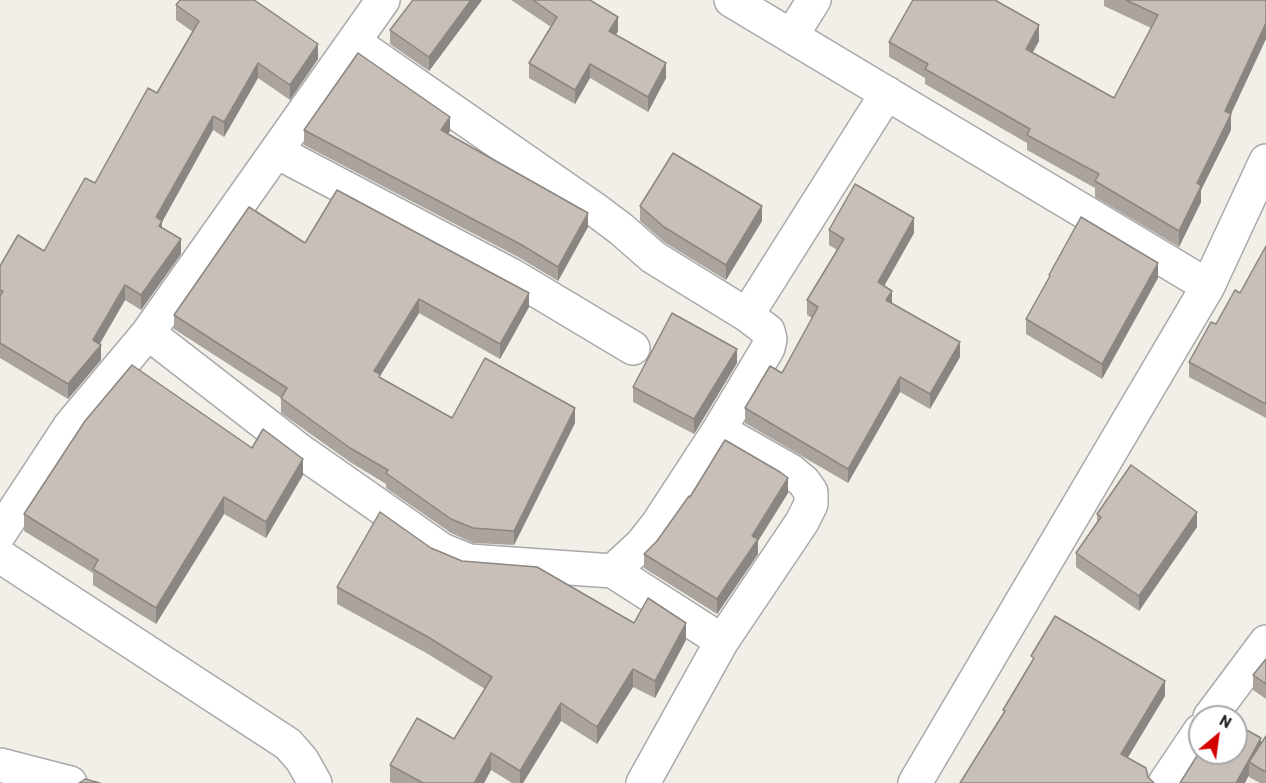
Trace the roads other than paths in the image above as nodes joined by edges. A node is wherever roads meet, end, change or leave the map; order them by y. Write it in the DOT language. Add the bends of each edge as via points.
graph roads {
  1 [pos="383,0"];
  2 [pos="731,0"];
  3 [pos="814,0"];
  4 [pos="792,35"];
  5 [pos="354,42"];
  6 [pos="887,93"];
  7 [pos="277,152"];
  8 [pos="1266,161"];
  9 [pos="1208,286"];
  10 [pos="747,315"];
  11 [pos="148,333"];
  12 [pos="633,348"];
  13 [pos="719,429"];
  14 [pos="0,533"];
  15 [pos="0,556"];
  16 [pos="613,571"];
  17 [pos="722,641"];
  18 [pos="1266,642"];
  19 [pos="1219,705"];
  20 [pos="1188,749"];
  21 [pos="0,765"];
  22 [pos="70,783"];
  23 [pos="315,783"];
  24 [pos="643,783"];
  25 [pos="915,783"];
  26 [pos="1165,783"];
  1 -- 5 [label="street"];
  2 -- 4 [label="street"];
  3 -- 4 [label="street"];
  4 -- 6 [label="street"];
  5 -- 7 [label="street"];
  5 -- 10 [label="street" via="593,208 653,257"];
  6 -- 9 [label="street"];
  6 -- 10 [label="street"];
  7 -- 11 [label="street"];
  7 -- 12 [label="street" via="511,275"];
  8 -- 9 [label="street"];
  9 -- 25 [label="street"];
  10 -- 13 [label="street" via="768,331 768,348"];
  11 -- 14 [label="street" via="70,426"];
  11 -- 16 [label="street" via="299,450 442,550 469,561"];
  13 -- 16 [label="street" via="657,525"];
  13 -- 17 [label="street" via="791,471 811,492 811,504 802,522"];
  15 -- 23 [label="street" via="288,744"];
  16 -- 17 [label="street"];
  17 -- 24 [label="street"];
  18 -- 19 [label="street"];
  20 -- 26 [label="street"];
  21 -- 22 [label="street"];
}
